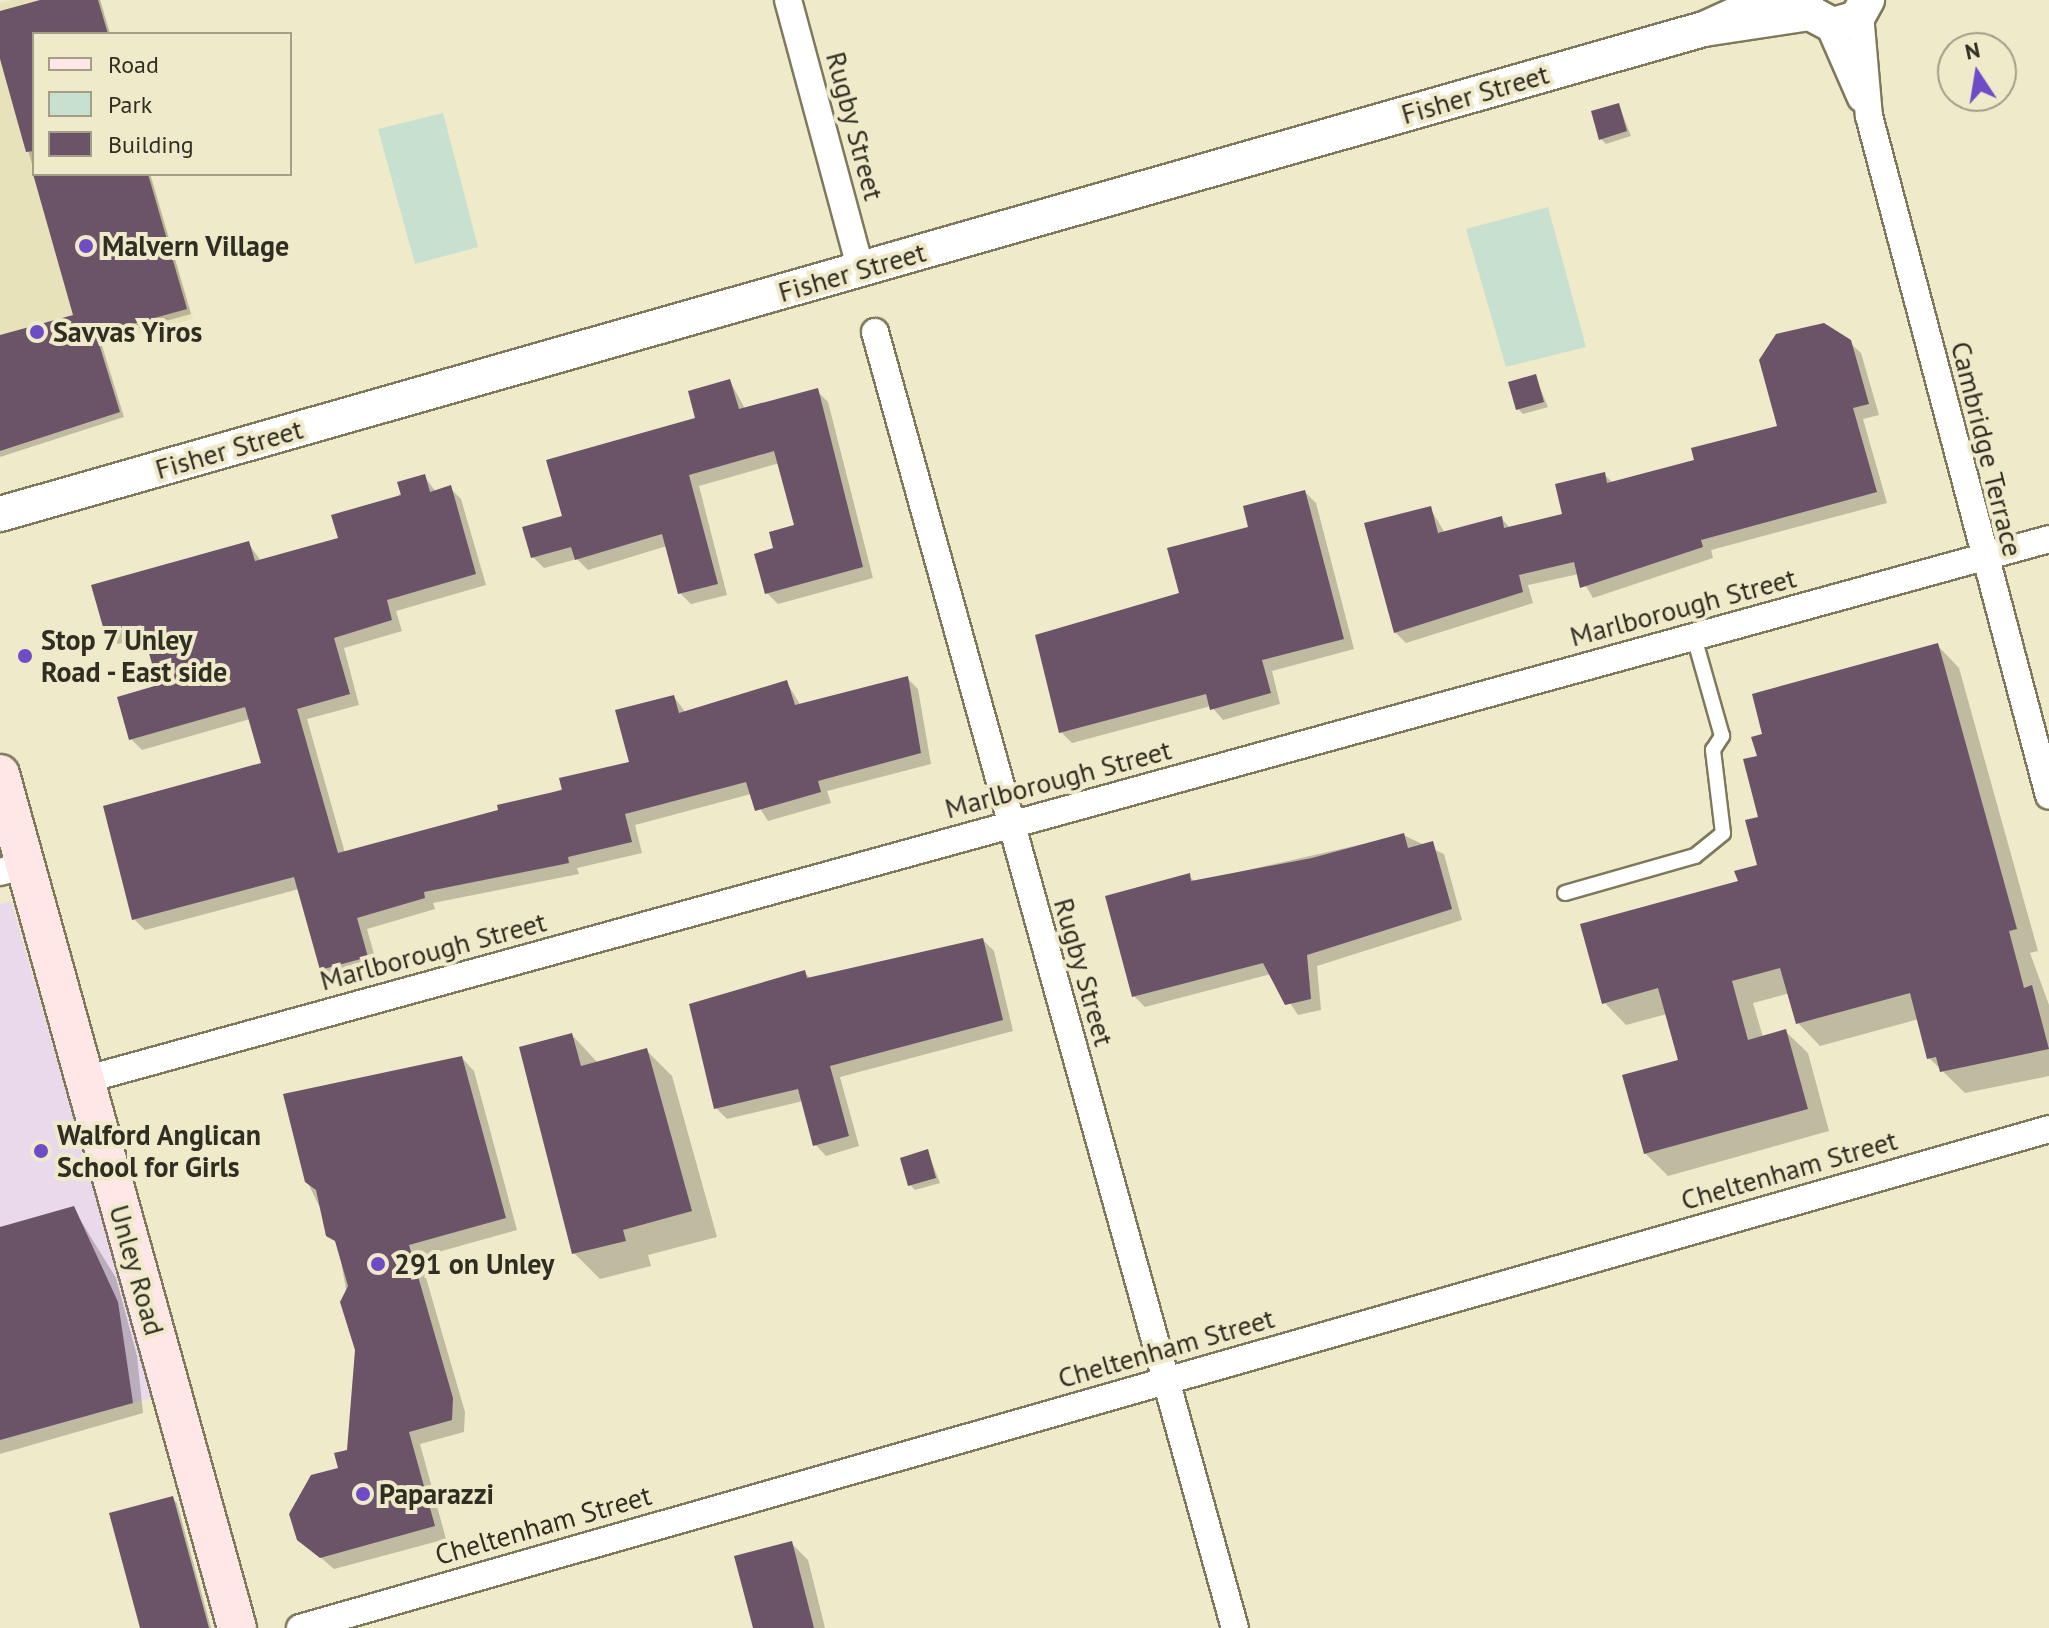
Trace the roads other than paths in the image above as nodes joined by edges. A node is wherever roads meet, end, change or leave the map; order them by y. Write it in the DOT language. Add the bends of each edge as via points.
graph roads {
  1 [pos="788,0"];
  2 [pos="1768,0"];
  3 [pos="1863,7"];
  4 [pos="1814,12"];
  5 [pos="1704,29"];
  6 [pos="1869,116"];
  7 [pos="861,270"];
  8 [pos="875,332"];
  9 [pos="0,514"];
  10 [pos="2049,539"];
  11 [pos="1981,558"];
  12 [pos="1694,637"];
  13 [pos="0,774"];
  14 [pos="2049,796"];
  15 [pos="1010,826"];
  16 [pos="13,869"];
  17 [pos="1565,893"];
  18 [pos="84,1080"];
  19 [pos="2049,1129"];
  20 [pos="1165,1381"];
  21 [pos="237,1628"];
  22 [pos="300,1628"];
  23 [pos="1235,1628"];
  1 -- 7 [label="street, Rugby Street"];
  2 -- 5 [label="street, Fisher Street"];
  3 -- 4 [label="street, Fisher Street" via="1844,24"];
  3 -- 6 [label="street, Cambridge Terrace"];
  4 -- 5 [label="street, Fisher Street"];
  4 -- 6 [label="street, Cambridge Terrace"];
  5 -- 7 [label="street, Fisher Street"];
  6 -- 11 [label="street, Cambridge Terrace"];
  7 -- 9 [label="street, Fisher Street"];
  8 -- 15 [label="street, Rugby Street"];
  10 -- 11 [label="street, Marlborough Street"];
  11 -- 12 [label="street, Marlborough Street"];
  11 -- 14 [label="street, Cambridge Terrace"];
  12 -- 15 [label="street, Marlborough Street"];
  12 -- 17 [label="lane" via="1722,736 1713,750 1723,833 1695,856"];
  13 -- 16 [label="main road, Unley Road"];
  15 -- 18 [label="street, Marlborough Street"];
  15 -- 20 [label="street, Rugby Street"];
  16 -- 18 [label="main road, Unley Road"];
  18 -- 21 [label="main road, Unley Road"];
  19 -- 20 [label="street, Cheltenham Street"];
  20 -- 22 [label="street, Cheltenham Street"];
  20 -- 23 [label="street, Rugby Street"];
}
